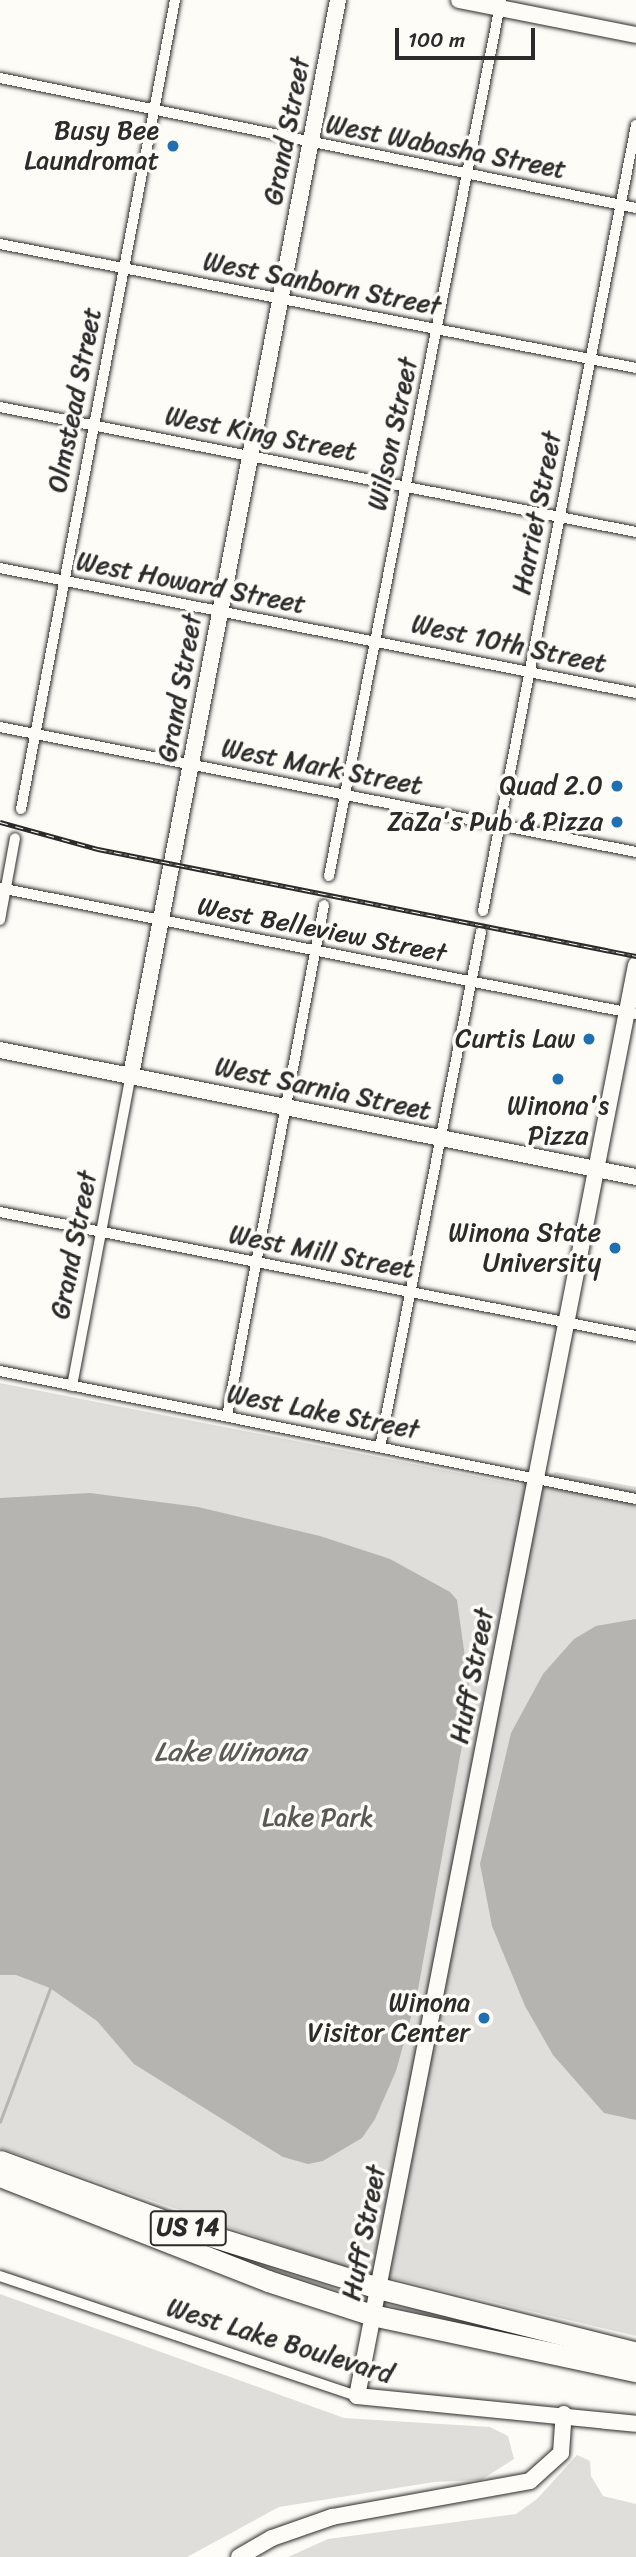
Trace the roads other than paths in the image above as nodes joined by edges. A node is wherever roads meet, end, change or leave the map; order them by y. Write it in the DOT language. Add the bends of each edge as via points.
graph roads {
  1 [pos="175,0"];
  2 [pos="338,0"];
  3 [pos="459,0"];
  4 [pos="500,4"];
  5 [pos="636,35"];
  6 [pos="0,78"];
  7 [pos="154,110"];
  8 [pos="636,125"];
  9 [pos="310,143"];
  10 [pos="468,176"];
  11 [pos="619,205"];
  12 [pos="636,208"];
  13 [pos="0,244"];
  14 [pos="124,267"];
  15 [pos="278,300"];
  16 [pos="437,330"];
  17 [pos="589,358"];
  18 [pos="636,368"];
  19 [pos="0,407"];
  20 [pos="94,424"];
  21 [pos="247,455"];
  22 [pos="405,486"];
  23 [pos="559,517"];
  24 [pos="636,532"];
  25 [pos="0,568"];
  26 [pos="63,581"];
  27 [pos="219,612"];
  28 [pos="374,640"];
  29 [pos="531,673"];
  30 [pos="636,694"];
  31 [pos="0,727"];
  32 [pos="33,733"];
  33 [pos="191,765"];
  34 [pos="345,795"];
  35 [pos="21,809"];
  36 [pos="499,826"];
  37 [pos="15,838"];
  38 [pos="636,852"];
  39 [pos="328,876"];
  40 [pos="3,889"];
  41 [pos="324,905"];
  42 [pos="483,911"];
  43 [pos="0,920"];
  44 [pos="161,921"];
  45 [pos="481,932"];
  46 [pos="316,952"];
  47 [pos="636,965"];
  48 [pos="470,982"];
  49 [pos="631,1013"];
  50 [pos="0,1050"];
  51 [pos="131,1075"];
  52 [pos="284,1107"];
  53 [pos="441,1139"];
  54 [pos="596,1169"];
  55 [pos="636,1177"];
  56 [pos="0,1212"];
  57 [pos="102,1231"];
  58 [pos="257,1264"];
  59 [pos="411,1292"];
  60 [pos="564,1322"];
  61 [pos="636,1336"];
  62 [pos="0,1371"];
  63 [pos="72,1386"];
  64 [pos="227,1416"];
  65 [pos="380,1447"];
  66 [pos="536,1477"];
  67 [pos="636,1499"];
  68 [pos="0,2161"];
  69 [pos="0,2176"];
  70 [pos="0,2276"];
  71 [pos="378,2288"];
  72 [pos="372,2315"];
  73 [pos="636,2353"];
  74 [pos="636,2371"];
  75 [pos="357,2396"];
  76 [pos="564,2414"];
  77 [pos="636,2424"];
  78 [pos="239,2557"];
  1 -- 7 [label="street, Olmstead Street"];
  2 -- 9 [label="main road, Grand Street"];
  3 -- 4 [label="main road"];
  4 -- 5 [label="main road"];
  4 -- 10 [label="street, Wilson Street"];
  6 -- 7 [label="street, West Wabasha Street"];
  7 -- 9 [label="street, West Wabasha Street"];
  7 -- 14 [label="street, Olmstead Street"];
  8 -- 11 [label="street, Harriet Street"];
  9 -- 10 [label="street, West Wabasha Street"];
  9 -- 15 [label="main road, Grand Street"];
  10 -- 11 [label="street, West Wabasha Street"];
  10 -- 16 [label="street, Wilson Street"];
  11 -- 12 [label="street, West Wabasha Street"];
  11 -- 17 [label="street, Harriet Street"];
  13 -- 14 [label="street, West Sanborn Street"];
  14 -- 15 [label="street, West Sanborn Street"];
  14 -- 20 [label="street, Olmstead Street"];
  15 -- 16 [label="street, West Sanborn Street"];
  15 -- 21 [label="main road, Grand Street"];
  16 -- 17 [label="street, West Sanborn Street"];
  16 -- 22 [label="street, Wilson Street"];
  17 -- 18 [label="street, West Sanborn Street"];
  17 -- 23 [label="street, Harriet Street"];
  19 -- 20 [label="street, West King Street"];
  20 -- 21 [label="street, West King Street"];
  20 -- 26 [label="street, Olmstead Street"];
  21 -- 22 [label="street, West King Street"];
  21 -- 27 [label="main road, Grand Street"];
  22 -- 23 [label="street, West King Street"];
  22 -- 28 [label="street, Wilson Street"];
  23 -- 24 [label="street, West King Street"];
  23 -- 29 [label="street, Harriet Street"];
  25 -- 26 [label="street, West Howard Street"];
  26 -- 27 [label="street, West Howard Street"];
  26 -- 32 [label="street, Olmstead Street"];
  27 -- 28 [label="street, West Howard Street"];
  27 -- 33 [label="main road, Grand Street"];
  28 -- 29 [label="street, West 10th Street"];
  28 -- 34 [label="street, Wilson Street"];
  29 -- 30 [label="street, West 10th Street"];
  29 -- 36 [label="street, Harriet Street"];
  31 -- 32 [label="street, West Mark Street"];
  32 -- 33 [label="street, West Mark Street"];
  32 -- 35 [label="street, Olmstead Street"];
  33 -- 34 [label="street, West Mark Street"];
  33 -- 44 [label="main road, Grand Street"];
  34 -- 36 [label="street, West Mark Street"];
  34 -- 39 [label="street, Wilson Street"];
  36 -- 38 [label="street, West Mark Street"];
  36 -- 42 [label="street, Harriet Street"];
  37 -- 40 [label="street"];
  40 -- 43 [label="street"];
  40 -- 44 [label="street, West Belleview Street"];
  41 -- 46 [label="street"];
  44 -- 46 [label="street, West Belleview Street"];
  44 -- 51 [label="main road, Grand Street"];
  45 -- 48 [label="street"];
  46 -- 48 [label="street, West Belleview Street"];
  46 -- 52 [label="street"];
  47 -- 49 [label="main road, Huff Street"];
  48 -- 49 [label="street, West Belleview Street"];
  48 -- 53 [label="street"];
  49 -- 54 [label="main road, Huff Street"];
  50 -- 51 [label="main road, West Sarnia Street"];
  51 -- 52 [label="main road, West Sarnia Street"];
  51 -- 57 [label="street, Grand Street"];
  52 -- 53 [label="main road, West Sarnia Street"];
  52 -- 58 [label="street"];
  53 -- 54 [label="main road, West Sarnia Street"];
  53 -- 59 [label="street"];
  54 -- 55 [label="main road, West Sarnia Street"];
  54 -- 60 [label="main road, Huff Street"];
  56 -- 57 [label="street, West Mill Street"];
  57 -- 58 [label="street, West Mill Street"];
  57 -- 63 [label="street, Grand Street"];
  58 -- 59 [label="street, West Mill Street"];
  58 -- 64 [label="street"];
  59 -- 60 [label="street, West Mill Street"];
  59 -- 65 [label="street"];
  60 -- 61 [label="street, West Mill Street"];
  60 -- 66 [label="main road, Huff Street"];
  62 -- 63 [label="street, West Lake Street"];
  63 -- 64 [label="street, West Lake Street"];
  64 -- 65 [label="street, West Lake Street"];
  65 -- 66 [label="street, West Lake Street"];
  66 -- 67 [label="street, West Lake Street"];
  66 -- 71 [label="main road, Huff Street"];
  68 -- 71 [label="highway, US 14" via="162,2220"];
  69 -- 72 [label="highway, US 14" via="268,2281"];
  70 -- 75 [label="street, West Lake Boulevard"];
  71 -- 72 [label="main road, Huff Street"];
  71 -- 73 [label="highway, US 14"];
  72 -- 74 [label="highway, US 14"];
  72 -- 75 [label="main road, Huff Street"];
  75 -- 76 [label="main road, West Lake Boulevard" via="420,2406"];
  76 -- 77 [label="main road, West Lake Boulevard"];
  76 -- 78 [label="main road" via="561,2453 530,2481 332,2517 272,2538"];
}
